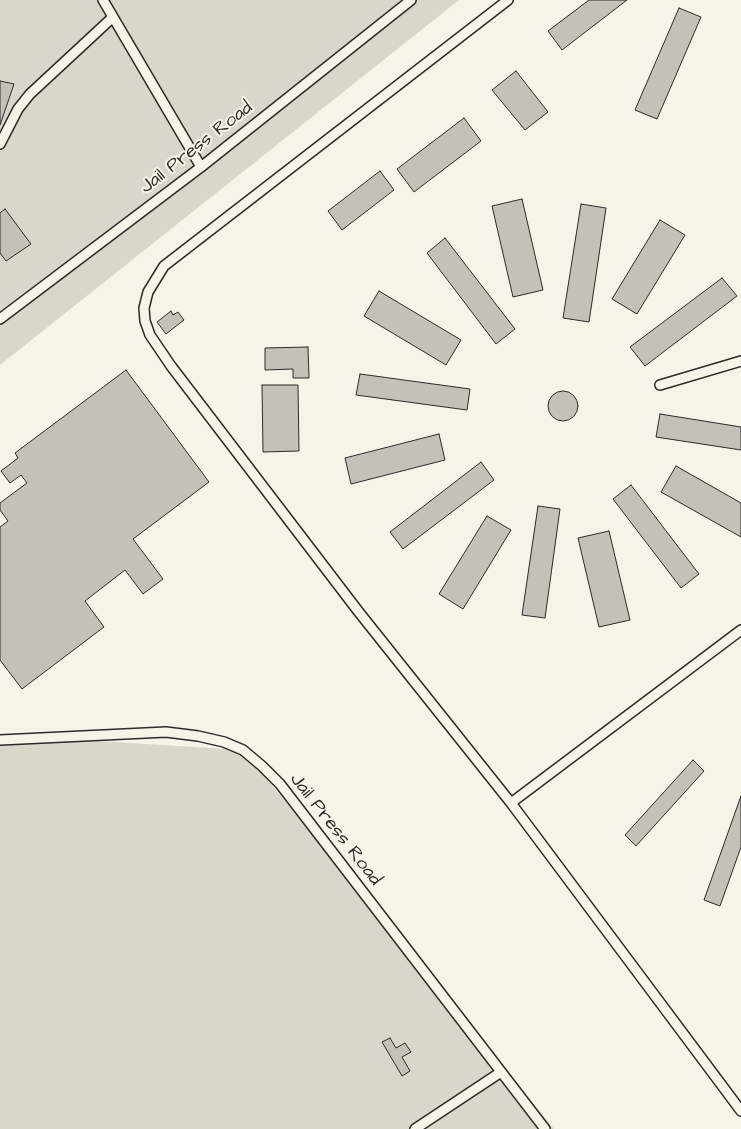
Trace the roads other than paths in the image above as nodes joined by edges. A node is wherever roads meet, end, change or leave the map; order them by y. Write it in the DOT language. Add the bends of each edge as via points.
graph roads {
  1 [pos="104,0"];
  2 [pos="411,0"];
  3 [pos="508,0"];
  4 [pos="113,16"];
  5 [pos="0,144"];
  6 [pos="201,167"];
  7 [pos="0,319"];
  8 [pos="741,362"];
  9 [pos="660,385"];
  10 [pos="741,630"];
  11 [pos="0,740"];
  12 [pos="511,803"];
  13 [pos="501,1072"];
  14 [pos="741,1111"];
  15 [pos="415,1129"];
  16 [pos="545,1129"];
  1 -- 4 [label="lane"];
  2 -- 6 [label="lane, Jail Press Road"];
  3 -- 12 [label="lane" via="164,266 148,292 144,308 150,335 171,366 358,611"];
  4 -- 5 [label="lane" via="30,94 18,109"];
  4 -- 6 [label="lane"];
  6 -- 7 [label="lane, Jail Press Road"];
  8 -- 9 [label="lane"];
  10 -- 12 [label="lane"];
  11 -- 13 [label="lane, Jail Press Road" via="166,732 224,742 243,750 280,784"];
  12 -- 14 [label="lane"];
  13 -- 15 [label="lane"];
  13 -- 16 [label="lane, Jail Press Road"];
}
